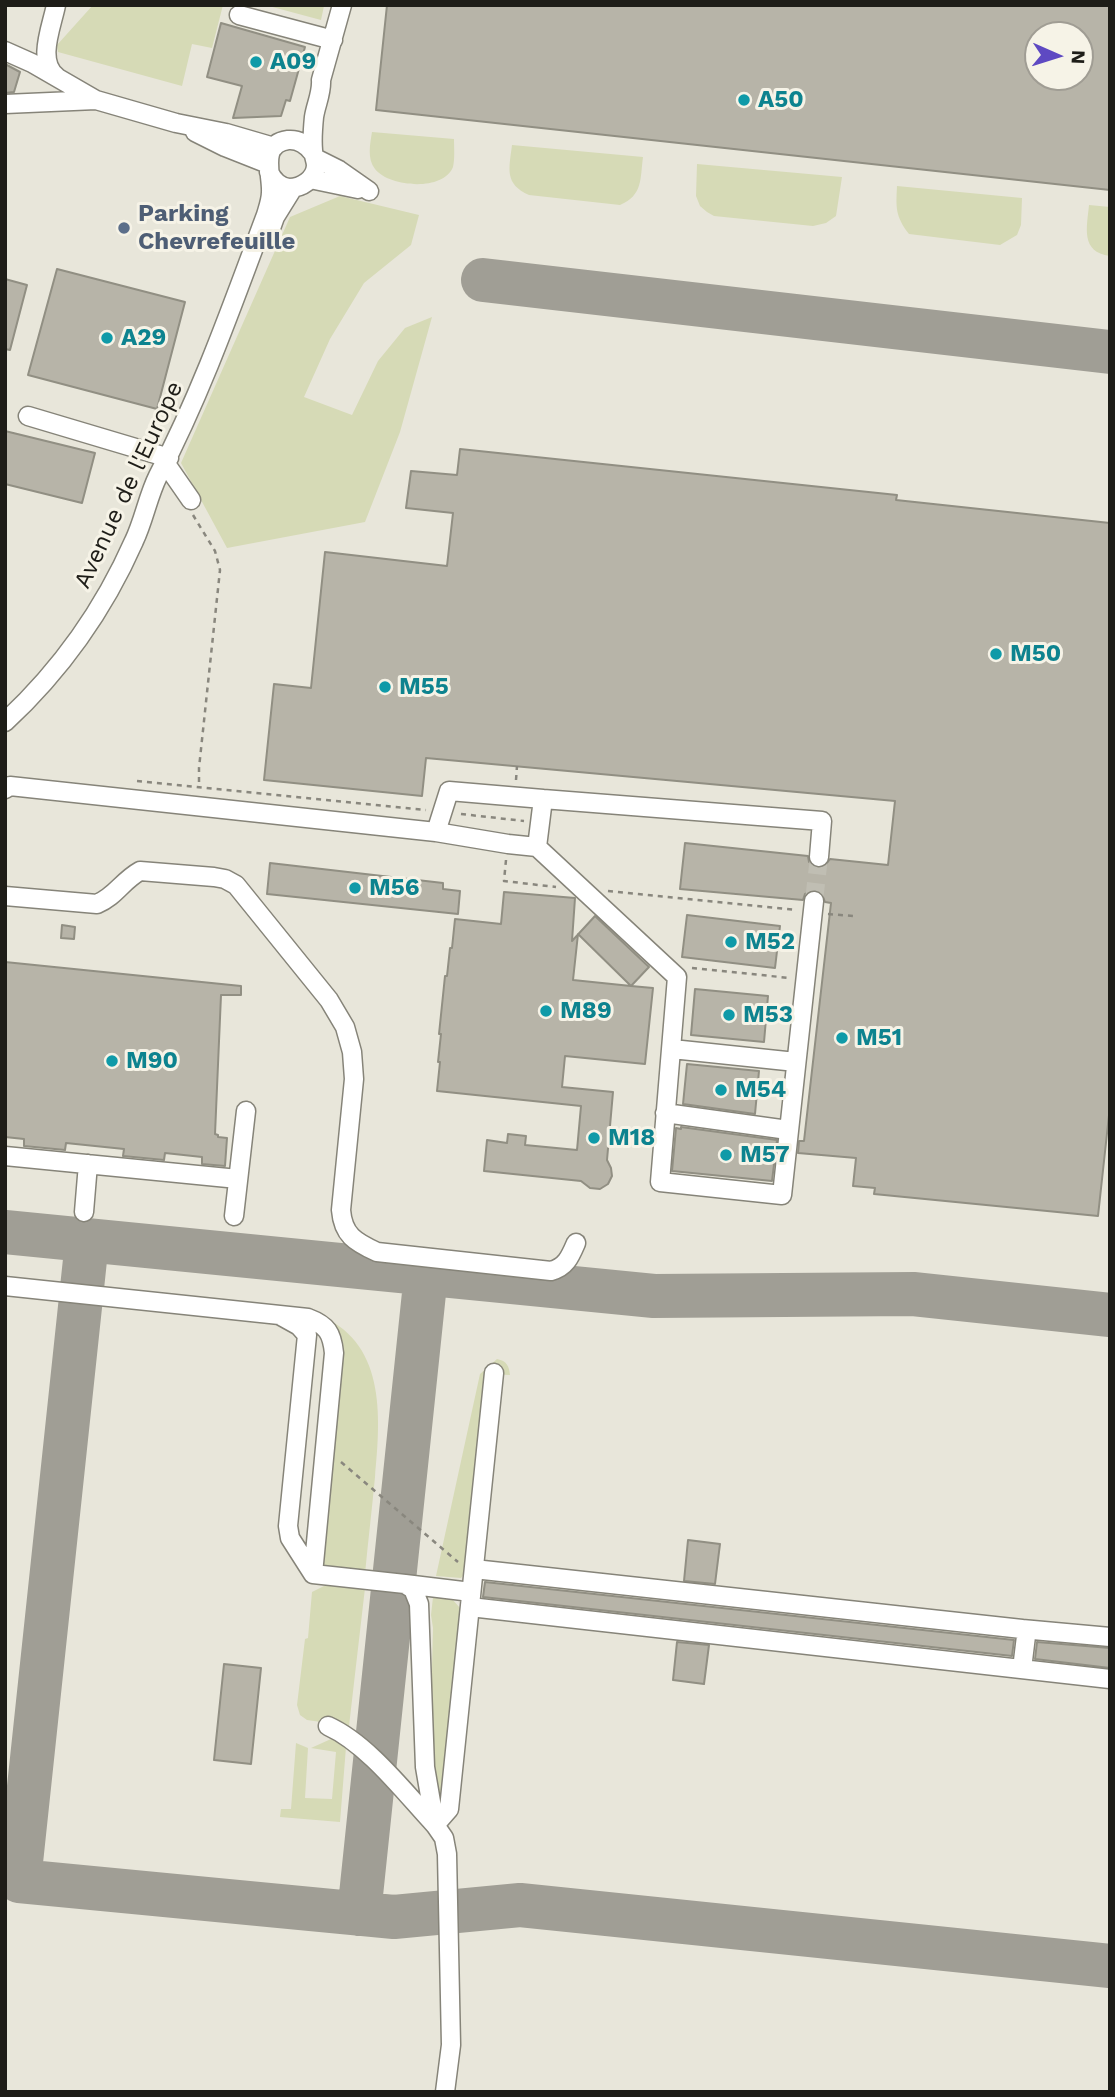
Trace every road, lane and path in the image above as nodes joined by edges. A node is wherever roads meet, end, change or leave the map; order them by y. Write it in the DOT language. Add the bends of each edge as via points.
graph roads {
  1 [pos="56,5"];
  2 [pos="342,5"];
  3 [pos="239,15"];
  4 [pos="333,40"];
  5 [pos="5,51"];
  6 [pos="321,80"];
  7 [pos="63,81"];
  8 [pos="96,100"];
  9 [pos="5,104"];
  10 [pos="176,123"];
  11 [pos="282,143"];
  12 [pos="314,155"];
  13 [pos="268,168"];
  14 [pos="310,179"];
  15 [pos="292,188"];
  16 [pos="212,362"];
  17 [pos="29,416"];
  18 [pos="167,461"];
  19 [pos="189,504"];
  20 [pos="5,722"];
  21 [pos="199,787"];
  22 [pos="5,789"];
  23 [pos="543,799"];
  24 [pos="511,820"];
  25 [pos="436,832"];
  26 [pos="508,844"];
  27 [pos="537,846"];
  28 [pos="819,857"];
  29 [pos="583,890"];
  30 [pos="5,896"];
  31 [pos="608,899"];
  32 [pos="814,901"];
  33 [pos="691,968"];
  34 [pos="805,979"];
  35 [pos="672,1049"];
  36 [pos="796,1062"];
  37 [pos="246,1111"];
  38 [pos="666,1113"];
  39 [pos="788,1130"];
  40 [pos="5,1156"];
  41 [pos="89,1164"];
  42 [pos="238,1179"];
  43 [pos="83,1212"];
  44 [pos="234,1216"];
  45 [pos="576,1243"];
  46 [pos="5,1286"];
  47 [pos="281,1316"];
  48 [pos="494,1373"];
  49 [pos="325,1448"];
  50 [pos="468,1567"];
  51 [pos="313,1574"];
  52 [pos="405,1584"];
  53 [pos="471,1600"];
  54 [pos="1021,1629"];
  55 [pos="1110,1637"];
  56 [pos="1022,1670"];
  57 [pos="1110,1679"];
  58 [pos="328,1727"];
  59 [pos="435,1825"];
  60 [pos="445,2092"];
  1 -- 7 [label="lane" via="46,61"];
  2 -- 4 [label="lane"];
  3 -- 4 [label="lane"];
  4 -- 6 [label="lane"];
  5 -- 7 [label="lane"];
  6 -- 11 [label="lane" via="307,115"];
  6 -- 12 [label="lane" via="314,115"];
  7 -- 8 [label="lane"];
  8 -- 9 [label="lane"];
  8 -- 10 [label="lane"];
  10 -- 11 [label="lane"];
  10 -- 13 [label="lane"];
  11 -- 12 [label="lane" via="299,141"];
  11 -- 13 [label="lane" via="269,155"];
  12 -- 14 [label="lane" via="316,166"];
  12 -- 14 [label="lane" via="369,191"];
  13 -- 15 [label="lane" via="278,184"];
  13 -- 16 [label="lane" via="271,193 266,215"];
  14 -- 15 [label="lane"];
  15 -- 16 [label="lane"];
  16 -- 18 [label="lane, Avenue de l'Europe"];
  17 -- 18 [label="lane"];
  18 -- 19 [label="lane"];
  18 -- 20 [label="lane, Avenue de l'Europe" via="112,587 58,666"];
  19 -- 21 [label="path" via="215,551 220,570"];
  22 -- 25 [label="lane"];
  23 -- 25 [label="lane" via="449,791"];
  23 -- 27 [label="lane"];
  23 -- 28 [label="lane" via="822,821"];
  24 -- 26 [label="path"];
  25 -- 26 [label="lane"];
  26 -- 27 [label="lane"];
  26 -- 29 [label="path" via="504,881"];
  27 -- 29 [label="lane"];
  29 -- 31 [label="path" via="599,890"];
  29 -- 35 [label="lane" via="677,978"];
  30 -- 45 [label="lane" via="97,904 109,900 140,871 214,877 236,885 329,1000 345,1027 354,1079 341,1210 342,1225 349,1235 377,1252 551,1271 568,1262"];
  32 -- 34 [label="lane"];
  33 -- 34 [label="path"];
  34 -- 36 [label="lane"];
  35 -- 36 [label="lane"];
  35 -- 38 [label="lane"];
  36 -- 39 [label="lane"];
  37 -- 42 [label="lane"];
  38 -- 39 [label="lane"];
  38 -- 39 [label="lane" via="660,1182 782,1195"];
  40 -- 41 [label="lane"];
  41 -- 42 [label="lane"];
  41 -- 43 [label="lane"];
  42 -- 44 [label="lane"];
  46 -- 47 [label="lane"];
  47 -- 49 [label="lane" via="321,1323 333,1342"];
  47 -- 51 [label="lane" via="307,1335 288,1526 290,1538"];
  48 -- 50 [label="lane"];
  49 -- 50 [label="path"];
  49 -- 51 [label="lane"];
  50 -- 53 [label="lane"];
  50 -- 54 [label="lane"];
  51 -- 52 [label="lane"];
  52 -- 53 [label="lane"];
  52 -- 59 [label="lane" via="413,1589 419,1604 425,1767"];
  53 -- 56 [label="lane"];
  53 -- 59 [label="lane" via="449,1809"];
  54 -- 55 [label="lane"];
  54 -- 56 [label="lane" via="1026,1636"];
  56 -- 57 [label="lane"];
  58 -- 59 [label="lane" via="365,1751"];
  59 -- 60 [label="lane" via="447,1854 451,2045"];
}
